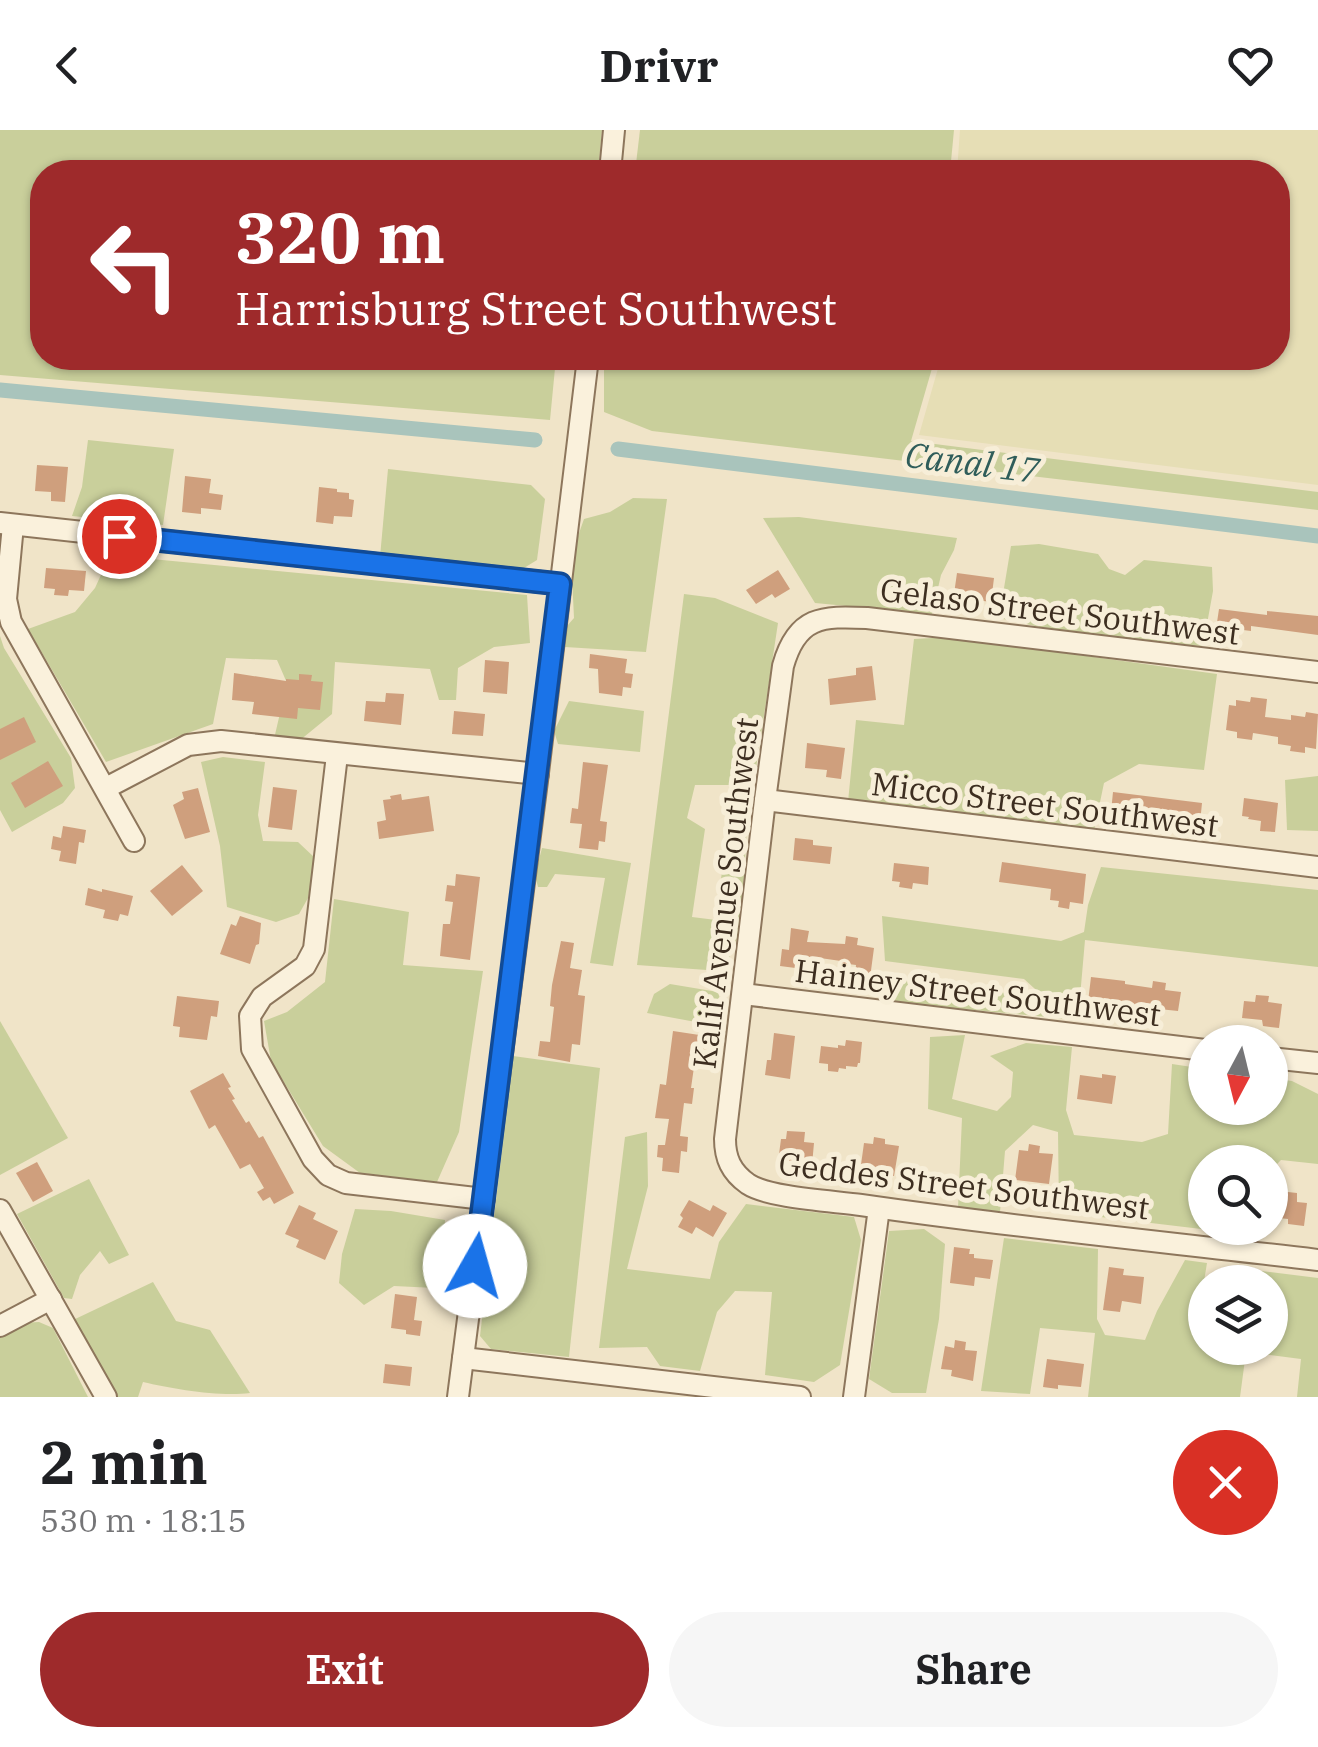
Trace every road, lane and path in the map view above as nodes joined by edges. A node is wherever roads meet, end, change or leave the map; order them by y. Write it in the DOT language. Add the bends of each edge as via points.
graph roads {
  1 [pos="614,130"];
  2 [pos="611,160"];
  3 [pos="587,370"];
  4 [pos="6,524"];
  5 [pos="560,584"];
  6 [pos="799,631"];
  7 [pos="1318,672"];
  8 [pos="337,755"];
  9 [pos="538,774"];
  10 [pos="106,788"];
  11 [pos="765,800"];
  12 [pos="134,841"];
  13 [pos="1318,868"];
  14 [pos="743,994"];
  15 [pos="1188,1048"];
  16 [pos="1288,1060"];
  17 [pos="1318,1063"];
  18 [pos="729,1166"];
  19 [pos="484,1199"];
  20 [pos="879,1208"];
  21 [pos="0,1210"];
  22 [pos="1318,1260"];
  23 [pos="51,1299"];
  24 [pos="0,1326"];
  25 [pos="463,1358"];
  26 [pos="661,1389"];
  27 [pos="106,1397"];
  28 [pos="458,1397"];
  29 [pos="800,1397"];
  30 [pos="854,1397"];
  1 -- 2 [label="street"];
  3 -- 5 [label="street"];
  4 -- 5 [label="street"];
  4 -- 10 [label="street" via="11,622"];
  5 -- 9 [label="street"];
  6 -- 7 [label="street, Gelaso Street Southwest" via="828,616 867,618"];
  6 -- 11 [label="street, Kalif Avenue Southwest" via="784,666"];
  8 -- 9 [label="street"];
  8 -- 10 [label="street" via="221,742 188,745"];
  8 -- 19 [label="street" via="314,949 305,966 262,997 250,1016 252,1049 313,1159 328,1174 346,1184"];
  9 -- 19 [label="street"];
  10 -- 12 [label="street"];
  11 -- 13 [label="street, Micco Street Southwest"];
  11 -- 14 [label="street, Kalif Avenue Southwest"];
  14 -- 15 [label="street, Hainey Street Southwest"];
  14 -- 18 [label="street, Kalif Avenue Southwest" via="724,1139"];
  16 -- 17 [label="street"];
  18 -- 20 [label="street, Geddes Street Southwest" via="750,1185 774,1192"];
  19 -- 25 [label="street"];
  20 -- 22 [label="street, Geddes Street Southwest"];
  20 -- 30 [label="street"];
  21 -- 23 [label="street"];
  23 -- 24 [label="street"];
  23 -- 27 [label="street"];
  25 -- 26 [label="street"];
  25 -- 28 [label="street"];
  26 -- 29 [label="street"];
}
